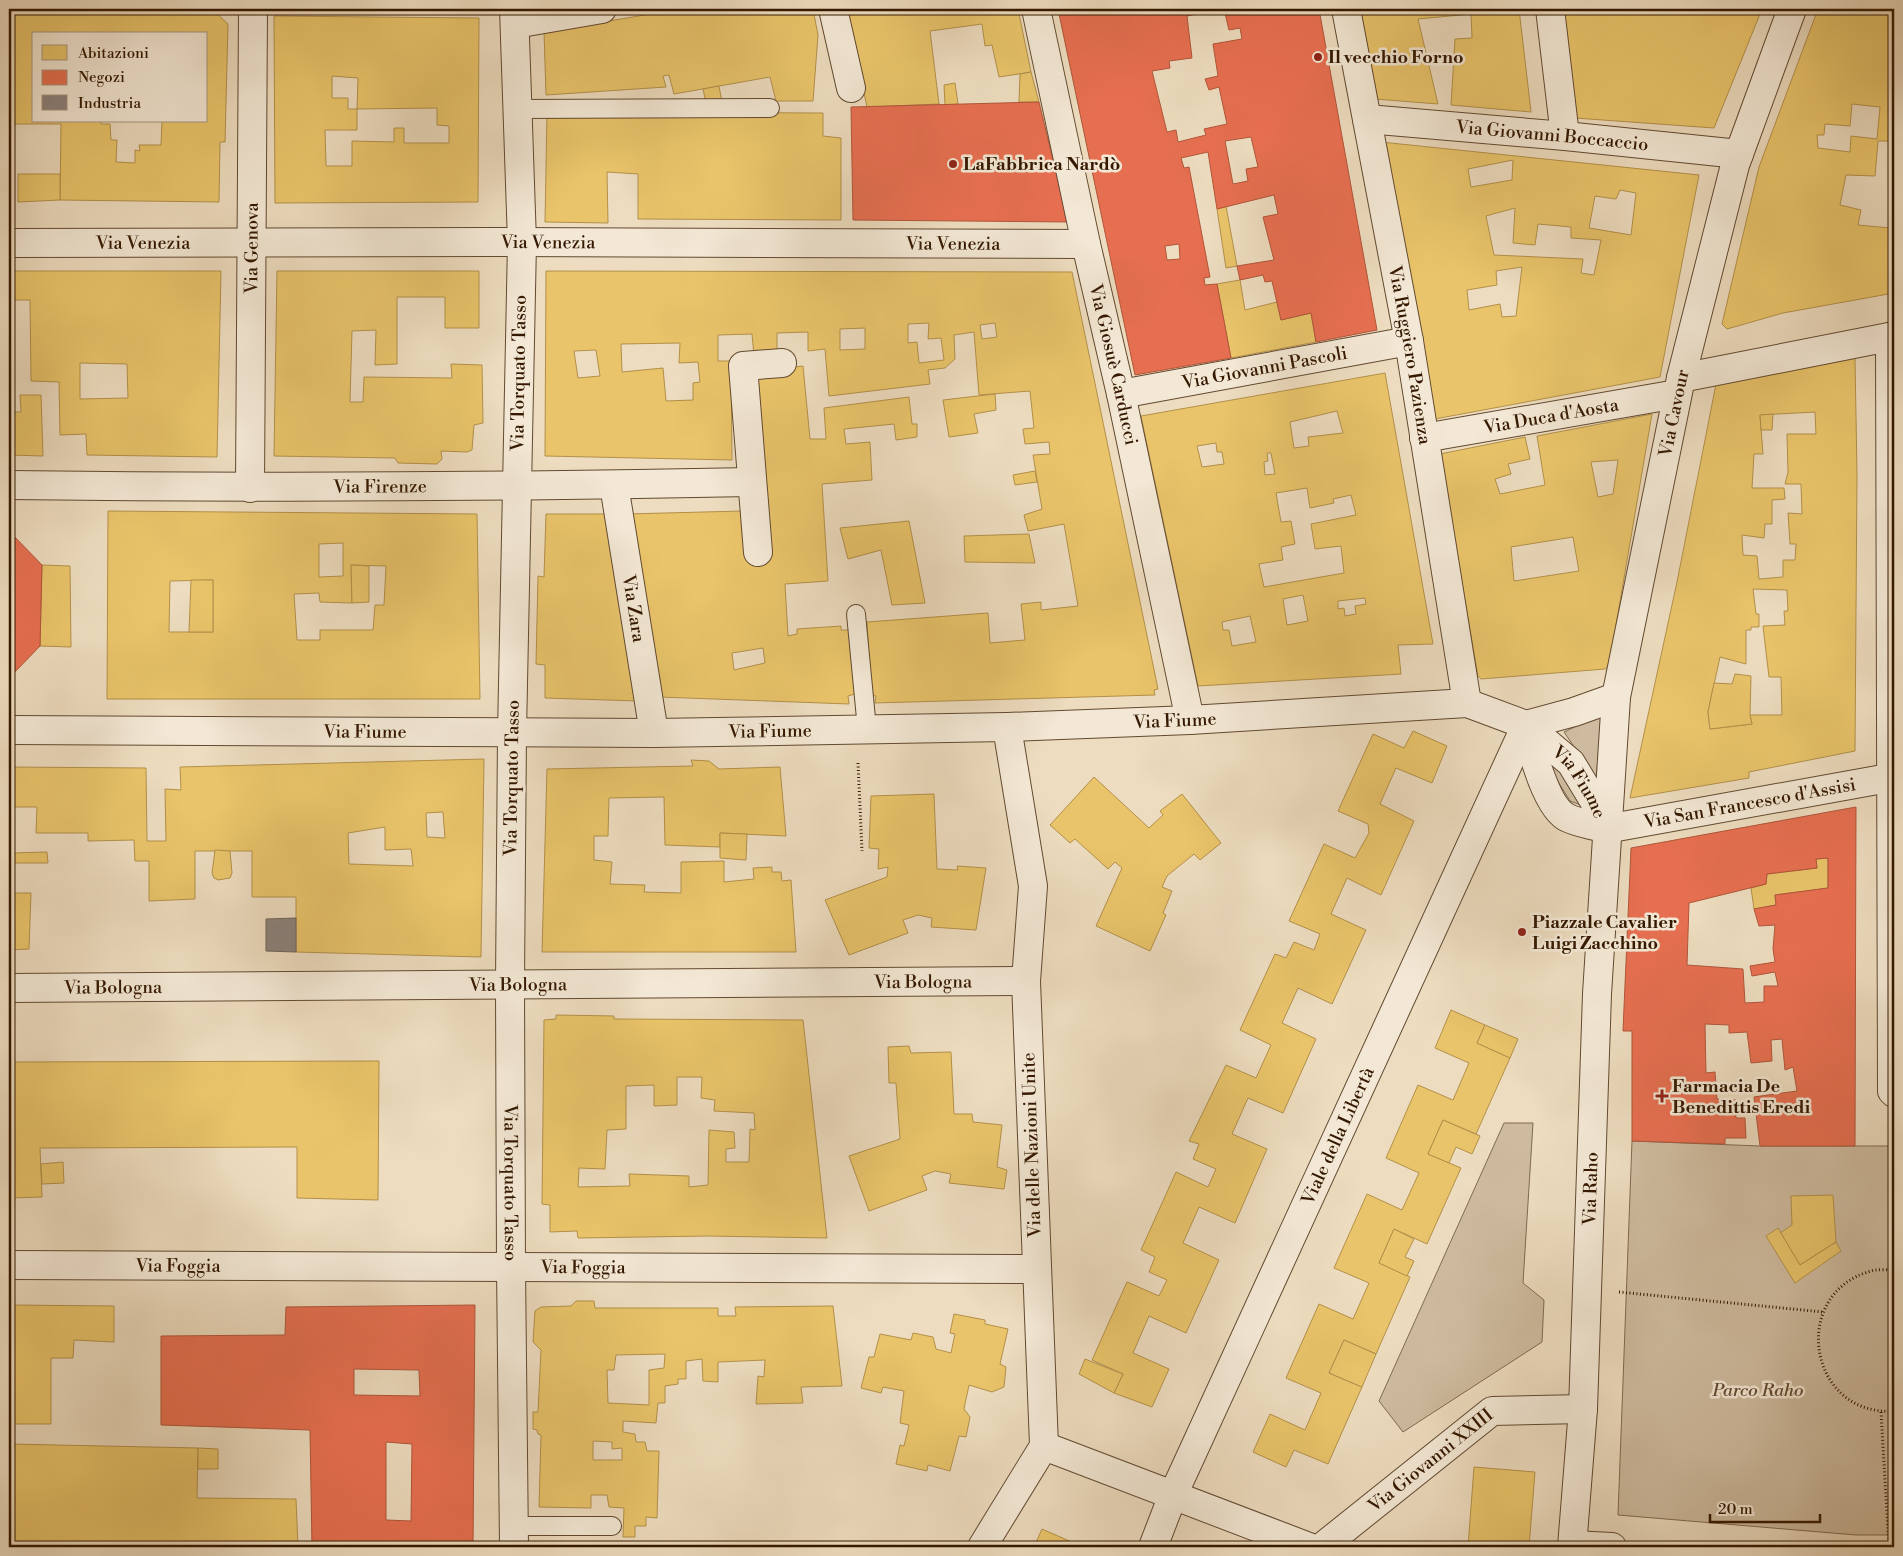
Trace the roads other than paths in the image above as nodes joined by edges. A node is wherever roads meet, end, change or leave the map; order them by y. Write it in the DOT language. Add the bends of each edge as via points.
graph roads {
  1 [pos="252,9"];
  2 [pos="602,9"];
  3 [pos="833,9"];
  4 [pos="1036,9"];
  5 [pos="1346,9"];
  6 [pos="1550,9"];
  7 [pos="1792,9"];
  8 [pos="514,16"];
  9 [pos="851,88"];
  10 [pos="770,108"];
  11 [pos="516,109"];
  12 [pos="1367,119"];
  13 [pos="1565,136"];
  14 [pos="1739,154"];
  15 [pos="251,242"];
  16 [pos="522,242"];
  17 [pos="9,243"];
  18 [pos="1086,244"];
  19 [pos="1892,337"];
  20 [pos="1409,341"];
  21 [pos="782,363"];
  22 [pos="1679,386"];
  23 [pos="1121,394"];
  24 [pos="1424,438"];
  25 [pos="752,482"];
  26 [pos="9,485"];
  27 [pos="614,485"];
  28 [pos="516,486"];
  29 [pos="250,488"];
  30 [pos="758,552"];
  31 [pos="856,614"];
  32 [pos="1616,698"];
  33 [pos="1467,703"];
  34 [pos="1190,720"];
  35 [pos="1526,725"];
  36 [pos="1007,727"];
  37 [pos="862,729"];
  38 [pos="9,730"];
  39 [pos="512,732"];
  40 [pos="654,733"];
  41 [pos="1892,777"];
  42 [pos="1606,829"];
  43 [pos="1026,981"];
  44 [pos="510,984"];
  45 [pos="9,988"];
  46 [pos="1893,1092"];
  47 [pos="9,1265"];
  48 [pos="511,1267"];
  49 [pos="1037,1269"];
  50 [pos="1583,1409"];
  51 [pos="1044,1446"];
  52 [pos="1173,1495"];
  53 [pos="612,1526"];
  54 [pos="514,1537"];
  55 [pos="1572,1546"];
  56 [pos="982,1547"];
  57 [pos="1153,1547"];
  58 [pos="1309,1547"];
  59 [pos="1322,1547"];
  60 [pos="1612,1547"];
  1 -- 15 [label="street, Via Genova"];
  2 -- 8 [label="street"];
  3 -- 9 [label="street"];
  4 -- 18 [label="street, Via Giosuè Carducci"];
  5 -- 12 [label="street, Via Ruggiero Pazienza"];
  6 -- 13 [label="street"];
  7 -- 14 [label="street, Via Cavour"];
  8 -- 11 [label="street, Via Torquato Tasso"];
  10 -- 11 [label="lane"];
  11 -- 16 [label="street, Via Torquato Tasso"];
  12 -- 13 [label="street, Via Giovanni Boccaccio"];
  12 -- 20 [label="street, Via Ruggiero Pazienza"];
  13 -- 14 [label="street, Via Giovanni Boccaccio"];
  14 -- 22 [label="street, Via Cavour"];
  15 -- 16 [label="street, Via Venezia"];
  15 -- 17 [label="street, Via Venezia"];
  15 -- 29 [label="street, Via Genova"];
  16 -- 18 [label="street, Via Venezia"];
  16 -- 28 [label="street, Via Torquato Tasso"];
  18 -- 23 [label="street, Via Giosuè Carducci"];
  19 -- 22 [label="street, Via Duca d'Aosta"];
  19 -- 41 [label="street"];
  20 -- 23 [label="street, Via Giovanni Pascoli"];
  20 -- 24 [label="street, Via Ruggiero Pazienza"];
  21 -- 25 [label="street" via="743,366"];
  22 -- 24 [label="street, Via Duca d'Aosta"];
  22 -- 32 [label="street, Via Cavour"];
  23 -- 34 [label="street, Via Giosuè Carducci"];
  24 -- 33 [label="street, Via Ruggiero Pazienza"];
  25 -- 27 [label="street, Via Firenze"];
  25 -- 30 [label="street"];
  26 -- 29 [label="street, Via Firenze"];
  27 -- 28 [label="street, Via Firenze"];
  27 -- 40 [label="street, Via Zara"];
  28 -- 29 [label="street, Via Firenze"];
  28 -- 39 [label="street, Via Torquato Tasso"];
  31 -- 37 [label="lane"];
  32 -- 35 [label="street"];
  32 -- 42 [label="street, Via Cavour"];
  33 -- 34 [label="street, Via Fiume"];
  33 -- 35 [label="street, Via Fiume"];
  34 -- 36 [label="street, Via Fiume"];
  35 -- 42 [label="street, Via Fiume" via="1571,763 1594,801"];
  35 -- 42 [label="street, Via Fiume" via="1532,753 1550,799 1564,816"];
  35 -- 52 [label="street, Viale della Libertà"];
  36 -- 37 [label="street, Via Fiume"];
  36 -- 43 [label="street, Via delle Nazioni Unite" via="1033,886"];
  37 -- 40 [label="street, Via Fiume"];
  38 -- 39 [label="street, Via Fiume"];
  39 -- 40 [label="street, Via Fiume"];
  39 -- 44 [label="street, Via Torquato Tasso"];
  41 -- 42 [label="street, Via San Francesco d'Assisi"];
  41 -- 46 [label="street"];
  42 -- 50 [label="street, Via Raho"];
  43 -- 44 [label="street, Via Bologna"];
  43 -- 49 [label="street, Via delle Nazioni Unite"];
  44 -- 45 [label="street, Via Bologna"];
  44 -- 48 [label="street, Via Torquato Tasso"];
  47 -- 48 [label="street, Via Foggia"];
  48 -- 49 [label="street, Via Foggia"];
  48 -- 54 [label="street, Via Torquato Tasso"];
  49 -- 51 [label="street, Via delle Nazioni Unite"];
  50 -- 55 [label="street, Via Raho"];
  50 -- 59 [label="street, Via Giovanni XXIII" via="1492,1411"];
  51 -- 52 [label="street"];
  51 -- 56 [label="street"];
  52 -- 57 [label="street, Viale della Libertà"];
  52 -- 58 [label="street"];
  53 -- 54 [label="lane"];
  55 -- 60 [label="street"];
}
